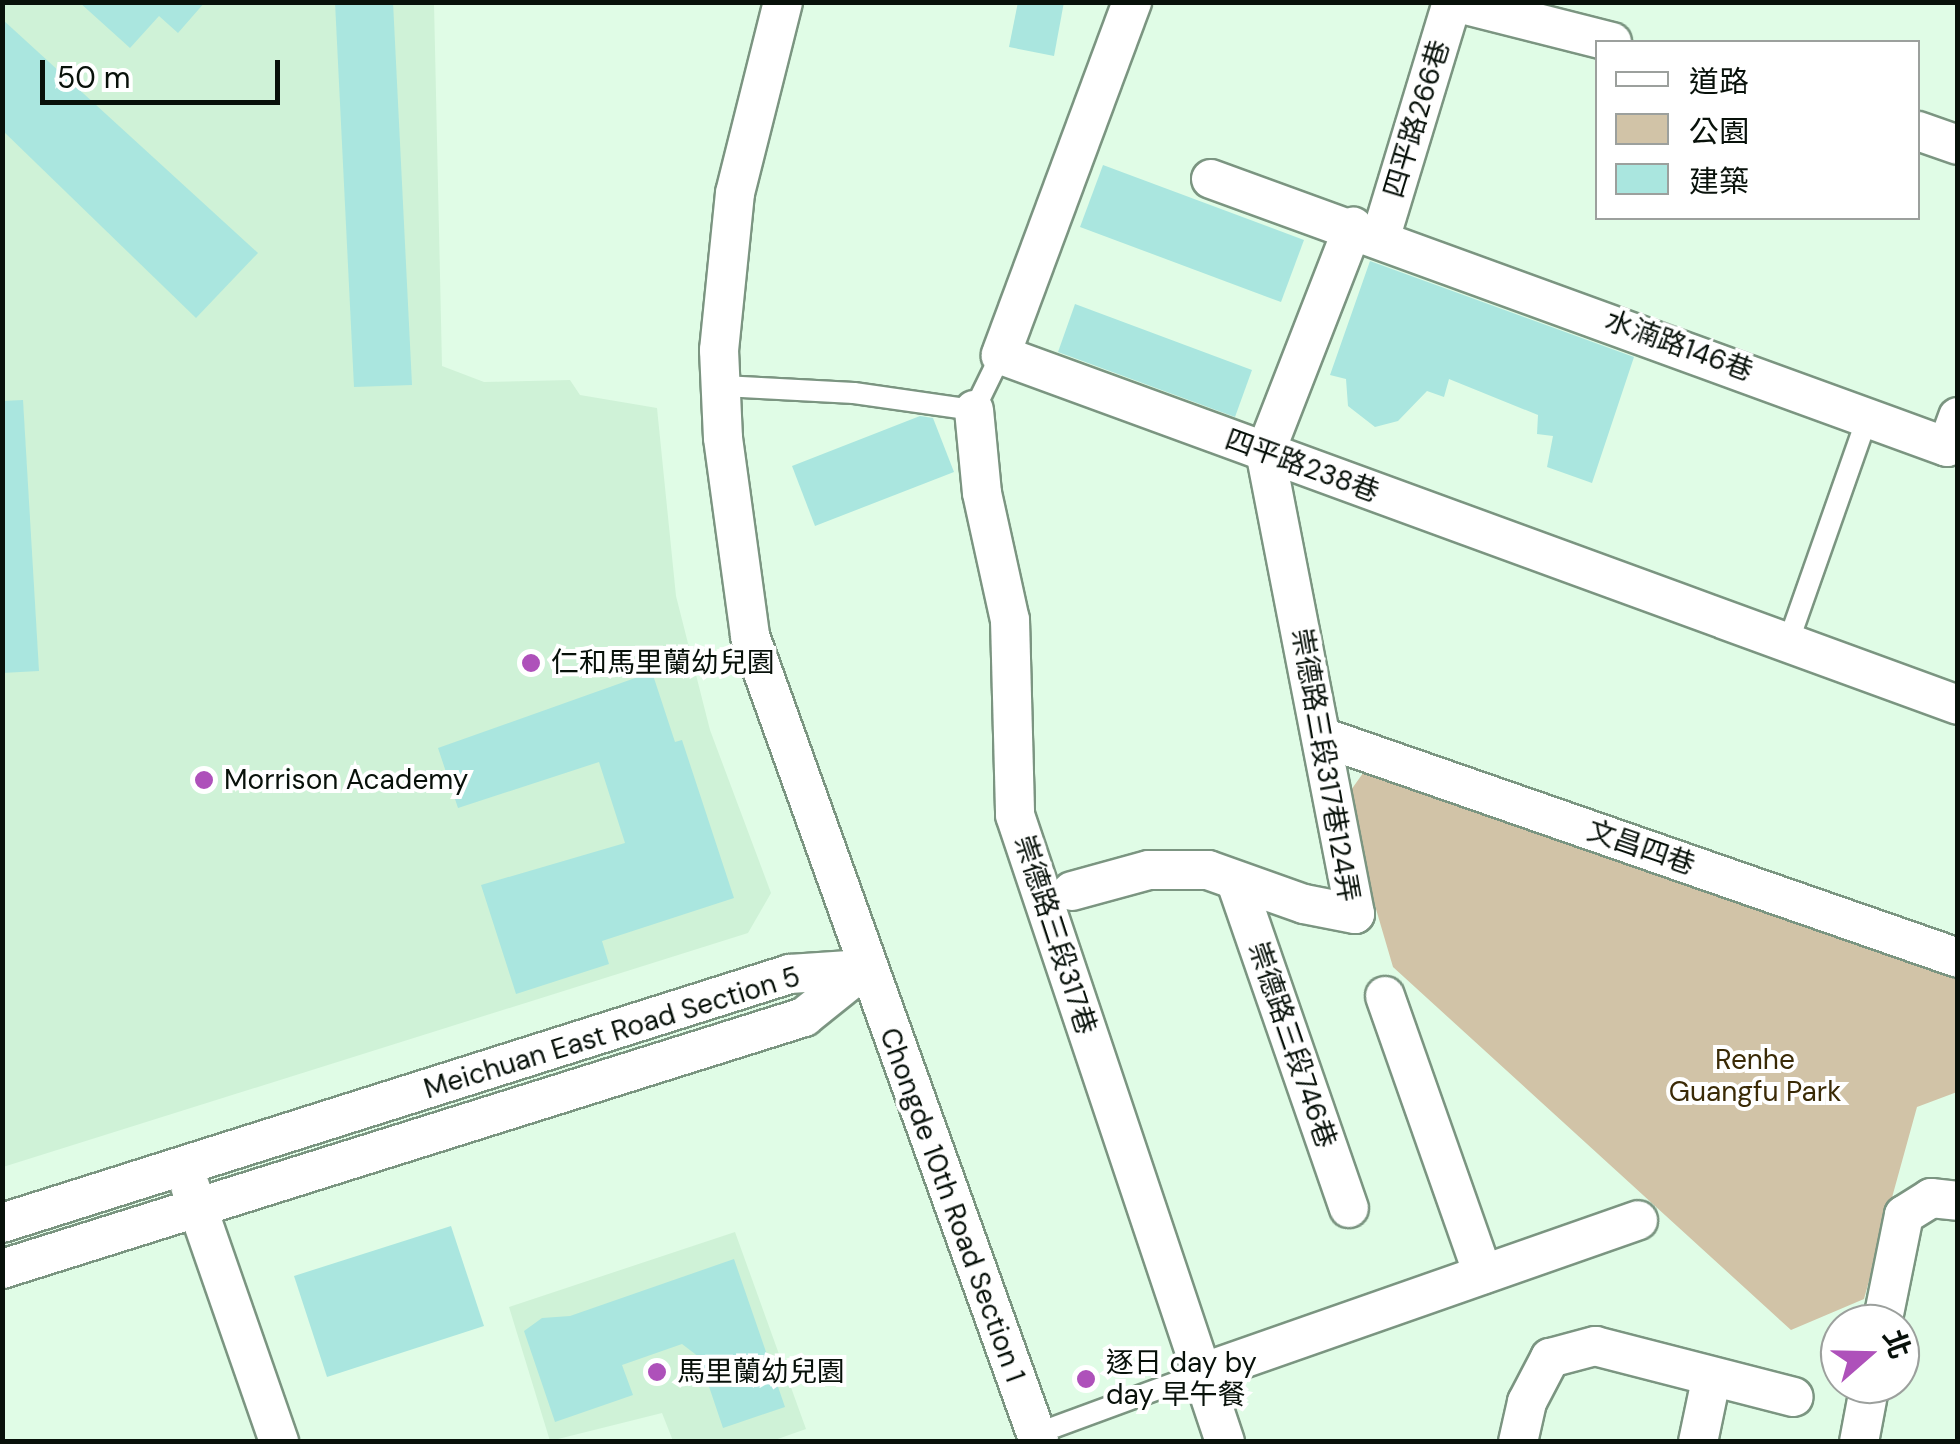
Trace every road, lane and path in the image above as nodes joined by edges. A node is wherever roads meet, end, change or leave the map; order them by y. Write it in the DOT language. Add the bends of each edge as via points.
graph roads {
  1 [pos="783,2"];
  2 [pos="1132,2"];
  3 [pos="1453,2"];
  4 [pos="1604,40"];
  5 [pos="1920,132"];
  6 [pos="1958,145"];
  7 [pos="1211,178"];
  8 [pos="1367,232"];
  9 [pos="1001,355"];
  10 [pos="722,386"];
  11 [pos="974,410"];
  12 [pos="1868,416"];
  13 [pos="1954,438"];
  14 [pos="1266,453"];
  15 [pos="1788,640"];
  16 [pos="1958,706"];
  17 [pos="1324,738"];
  18 [pos="1236,882"];
  19 [pos="1072,891"];
  20 [pos="1958,958"];
  21 [pos="864,969"];
  22 [pos="1384,996"];
  23 [pos="183,1165"];
  24 [pos="1958,1200"];
  25 [pos="197,1207"];
  26 [pos="1349,1208"];
  27 [pos="1638,1220"];
  28 [pos="2,1223"];
  29 [pos="2,1269"];
  30 [pos="1483,1274"];
  31 [pos="1886,1304"];
  32 [pos="1202,1374"];
  33 [pos="1711,1380"];
  34 [pos="1794,1397"];
  35 [pos="1866,1404"];
  36 [pos="1037,1438"];
  37 [pos="278,1442"];
  38 [pos="1225,1442"];
  39 [pos="1518,1442"];
  40 [pos="1698,1442"];
  41 [pos="1859,1442"];
  1 -- 10 [label="street, Chongde 10th Road Section 1" via="735,193 721,316"];
  2 -- 9 [label="street"];
  3 -- 4 [label="street"];
  3 -- 8 [label="street, 四平路266巷"];
  5 -- 6 [label="street"];
  7 -- 8 [label="street, 水湳路146巷"];
  8 -- 12 [label="street, 水湳路146巷"];
  8 -- 14 [label="street, 四平路266巷"];
  9 -- 11 [label="lane"];
  9 -- 14 [label="street, 四平路238巷"];
  10 -- 11 [label="lane" via="854,393"];
  10 -- 21 [label="street, Chongde 10th Road Section 1" via="750,636"];
  11 -- 32 [label="street, 崇德路三段317巷" via="982,493 1010,620 1015,815"];
  12 -- 13 [label="street, 水湳路146巷"];
  12 -- 15 [label="lane"];
  14 -- 15 [label="street, 四平路238巷"];
  14 -- 17 [label="street, 崇德路三段317巷124弄"];
  15 -- 16 [label="street, 四平路238巷"];
  17 -- 18 [label="street, 崇德路三段317巷124弄" via="1355,914"];
  17 -- 20 [label="street, 文昌四巷"];
  18 -- 19 [label="street, 崇德路三段317巷124弄" via="1208,870 1148,870"];
  18 -- 26 [label="street, 崇德路三段746巷"];
  21 -- 23 [label="street, Meichuan East Road Section 5" via="790,974"];
  21 -- 25 [label="street, Meichuan East Road Section 5" via="804,1017"];
  21 -- 36 [label="street, Chongde 10th Road Section 1"];
  22 -- 30 [label="street"];
  23 -- 25 [label="street"];
  23 -- 28 [label="street, Meichuan East Road Section 5"];
  24 -- 31 [label="street" via="1931,1198 1904,1215"];
  25 -- 29 [label="street, Meichuan East Road Section 5"];
  25 -- 37 [label="street"];
  27 -- 30 [label="street"];
  30 -- 32 [label="street"];
  32 -- 36 [label="lane"];
  32 -- 38 [label="street, 崇德路三段317巷"];
  33 -- 34 [label="street"];
  33 -- 39 [label="street" via="1595,1346 1550,1358"];
  33 -- 40 [label="street"];
  35 -- 41 [label="street"];
}
